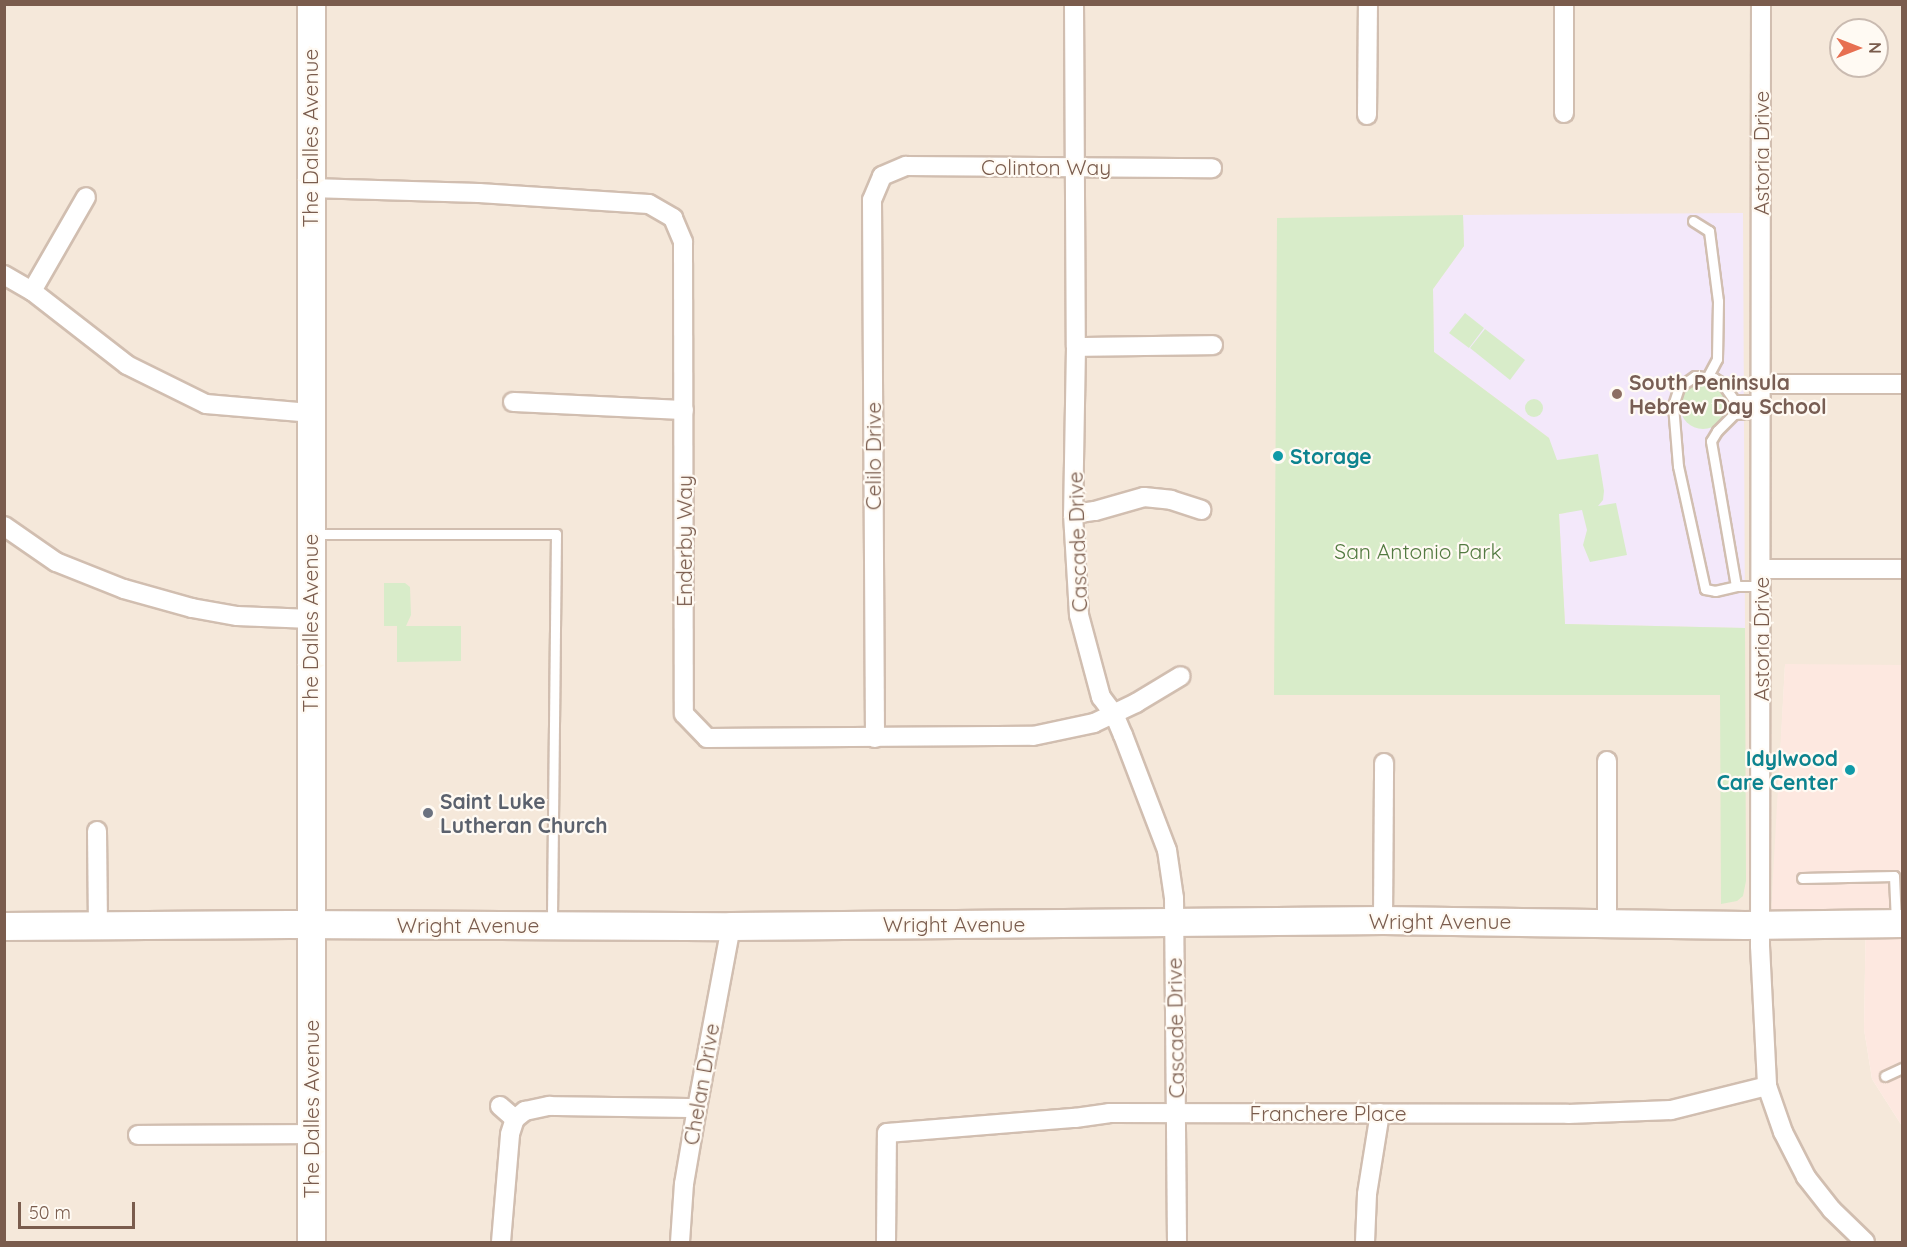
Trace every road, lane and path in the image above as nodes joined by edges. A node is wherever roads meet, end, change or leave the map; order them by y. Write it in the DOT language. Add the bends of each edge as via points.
graph roads {
  1 [pos="311,4"];
  2 [pos="1074,4"];
  3 [pos="1368,4"];
  4 [pos="1564,4"];
  5 [pos="1761,4"];
  6 [pos="1564,113"];
  7 [pos="1367,115"];
  8 [pos="1074,168"];
  9 [pos="1212,168"];
  10 [pos="882,176"];
  11 [pos="310,188"];
  12 [pos="86,197"];
  13 [pos="1693,221"];
  14 [pos="4,275"];
  15 [pos="32,291"];
  16 [pos="1213,345"];
  17 [pos="1076,347"];
  18 [pos="1708,376"];
  19 [pos="1902,384"];
  20 [pos="1761,390"];
  21 [pos="1734,400"];
  22 [pos="513,402"];
  23 [pos="684,410"];
  24 [pos="310,413"];
  25 [pos="1734,414"];
  26 [pos="1761,419"];
  27 [pos="1201,510"];
  28 [pos="1073,513"];
  29 [pos="4,526"];
  30 [pos="310,534"];
  31 [pos="1902,569"];
  32 [pos="1761,578"];
  33 [pos="1736,586"];
  34 [pos="311,618"];
  35 [pos="1181,676"];
  36 [pos="1113,714"];
  37 [pos="875,738"];
  38 [pos="1607,761"];
  39 [pos="1384,764"];
  40 [pos="97,831"];
  41 [pos="1802,878"];
  42 [pos="1383,920"];
  43 [pos="1607,922"];
  44 [pos="1174,923"];
  45 [pos="1899,923"];
  46 [pos="311,924"];
  47 [pos="98,925"];
  48 [pos="552,925"];
  49 [pos="1760,925"];
  50 [pos="4,926"];
  51 [pos="731,926"];
  52 [pos="1902,1068"];
  53 [pos="1885,1076"];
  54 [pos="1767,1086"];
  55 [pos="500,1106"];
  56 [pos="697,1108"];
  57 [pos="1176,1113"];
  58 [pos="1380,1113"];
  59 [pos="515,1119"];
  60 [pos="311,1134"];
  61 [pos="138,1135"];
  62 [pos="1860,1241"];
  63 [pos="311,1242"];
  64 [pos="501,1242"];
  65 [pos="680,1242"];
  66 [pos="886,1242"];
  67 [pos="1177,1242"];
  68 [pos="1365,1242"];
  1 -- 11 [label="street, The Dalles Avenue"];
  2 -- 8 [label="street, Cascade Drive"];
  3 -- 7 [label="street"];
  4 -- 6 [label="street"];
  5 -- 20 [label="street, Astoria Drive"];
  8 -- 9 [label="street, Colinton Way"];
  8 -- 10 [label="street, Colinton Way" via="906,166"];
  8 -- 17 [label="street, Cascade Drive"];
  10 -- 37 [label="street, Celilo Drive" via="872,200"];
  11 -- 23 [label="street, Enderby Way" via="649,204 673,218 683,242"];
  11 -- 24 [label="street, The Dalles Avenue"];
  12 -- 15 [label="street"];
  13 -- 18 [label="lane" via="1709,231 1718,301 1718,359"];
  14 -- 15 [label="street"];
  15 -- 24 [label="street" via="127,365 206,404"];
  16 -- 17 [label="street"];
  17 -- 28 [label="street, Cascade Drive"];
  18 -- 21 [label="lane" via="1722,383"];
  18 -- 33 [label="lane" via="1686,380 1674,395 1678,466 1705,589"];
  19 -- 20 [label="street"];
  20 -- 21 [label="lane" via="1753,400"];
  20 -- 26 [label="street, Astoria Drive"];
  21 -- 25 [label="lane"];
  22 -- 23 [label="street"];
  23 -- 37 [label="street, Enderby Way" via="684,714 707,738"];
  24 -- 30 [label="street, The Dalles Avenue"];
  25 -- 26 [label="lane" via="1751,414"];
  25 -- 33 [label="lane" via="1711,441"];
  26 -- 32 [label="street, Astoria Drive"];
  27 -- 28 [label="street" via="1171,500 1144,497"];
  28 -- 36 [label="street, Cascade Drive" via="1079,615 1101,697"];
  29 -- 34 [label="street" via="56,562 124,589 237,616"];
  30 -- 34 [label="street, The Dalles Avenue"];
  30 -- 48 [label="lane" via="556,534"];
  31 -- 32 [label="street"];
  32 -- 33 [label="lane"];
  32 -- 49 [label="street, Astoria Drive"];
  34 -- 46 [label="street, The Dalles Avenue"];
  35 -- 36 [label="street, Enderby Way"];
  36 -- 37 [label="street, Enderby Way" via="1094,723 1033,736"];
  36 -- 44 [label="street, Cascade Drive" via="1167,850"];
  38 -- 43 [label="street"];
  39 -- 42 [label="street"];
  40 -- 47 [label="street"];
  41 -- 45 [label="lane" via="1894,876"];
  42 -- 43 [label="street, Wright Avenue"];
  42 -- 44 [label="street, Wright Avenue"];
  43 -- 49 [label="street, Wright Avenue"];
  44 -- 51 [label="street, Wright Avenue"];
  44 -- 57 [label="street, Cascade Drive"];
  45 -- 49 [label="street, Wright Avenue"];
  46 -- 47 [label="street, Wright Avenue"];
  46 -- 48 [label="street, Wright Avenue"];
  46 -- 60 [label="street, The Dalles Avenue"];
  47 -- 50 [label="street, Wright Avenue"];
  48 -- 51 [label="street, Wright Avenue"];
  49 -- 54 [label="street, Astoria Drive"];
  51 -- 56 [label="street, Chelan Drive"];
  52 -- 53 [label="lane"];
  54 -- 58 [label="street, Franchere Place" via="1671,1110"];
  54 -- 62 [label="street, Astoria Drive" via="1783,1132 1806,1177"];
  55 -- 59 [label="street"];
  56 -- 59 [label="street" via="549,1106 525,1111"];
  56 -- 65 [label="street, Chelan Drive" via="684,1184"];
  57 -- 58 [label="street, Franchere Place"];
  57 -- 66 [label="street, Franchere Place" via="1109,1113 887,1133"];
  57 -- 67 [label="street, Cascade Drive"];
  58 -- 68 [label="street" via="1367,1194"];
  59 -- 64 [label="street" via="510,1134"];
  60 -- 61 [label="street"];
  60 -- 63 [label="street, The Dalles Avenue"];
}
